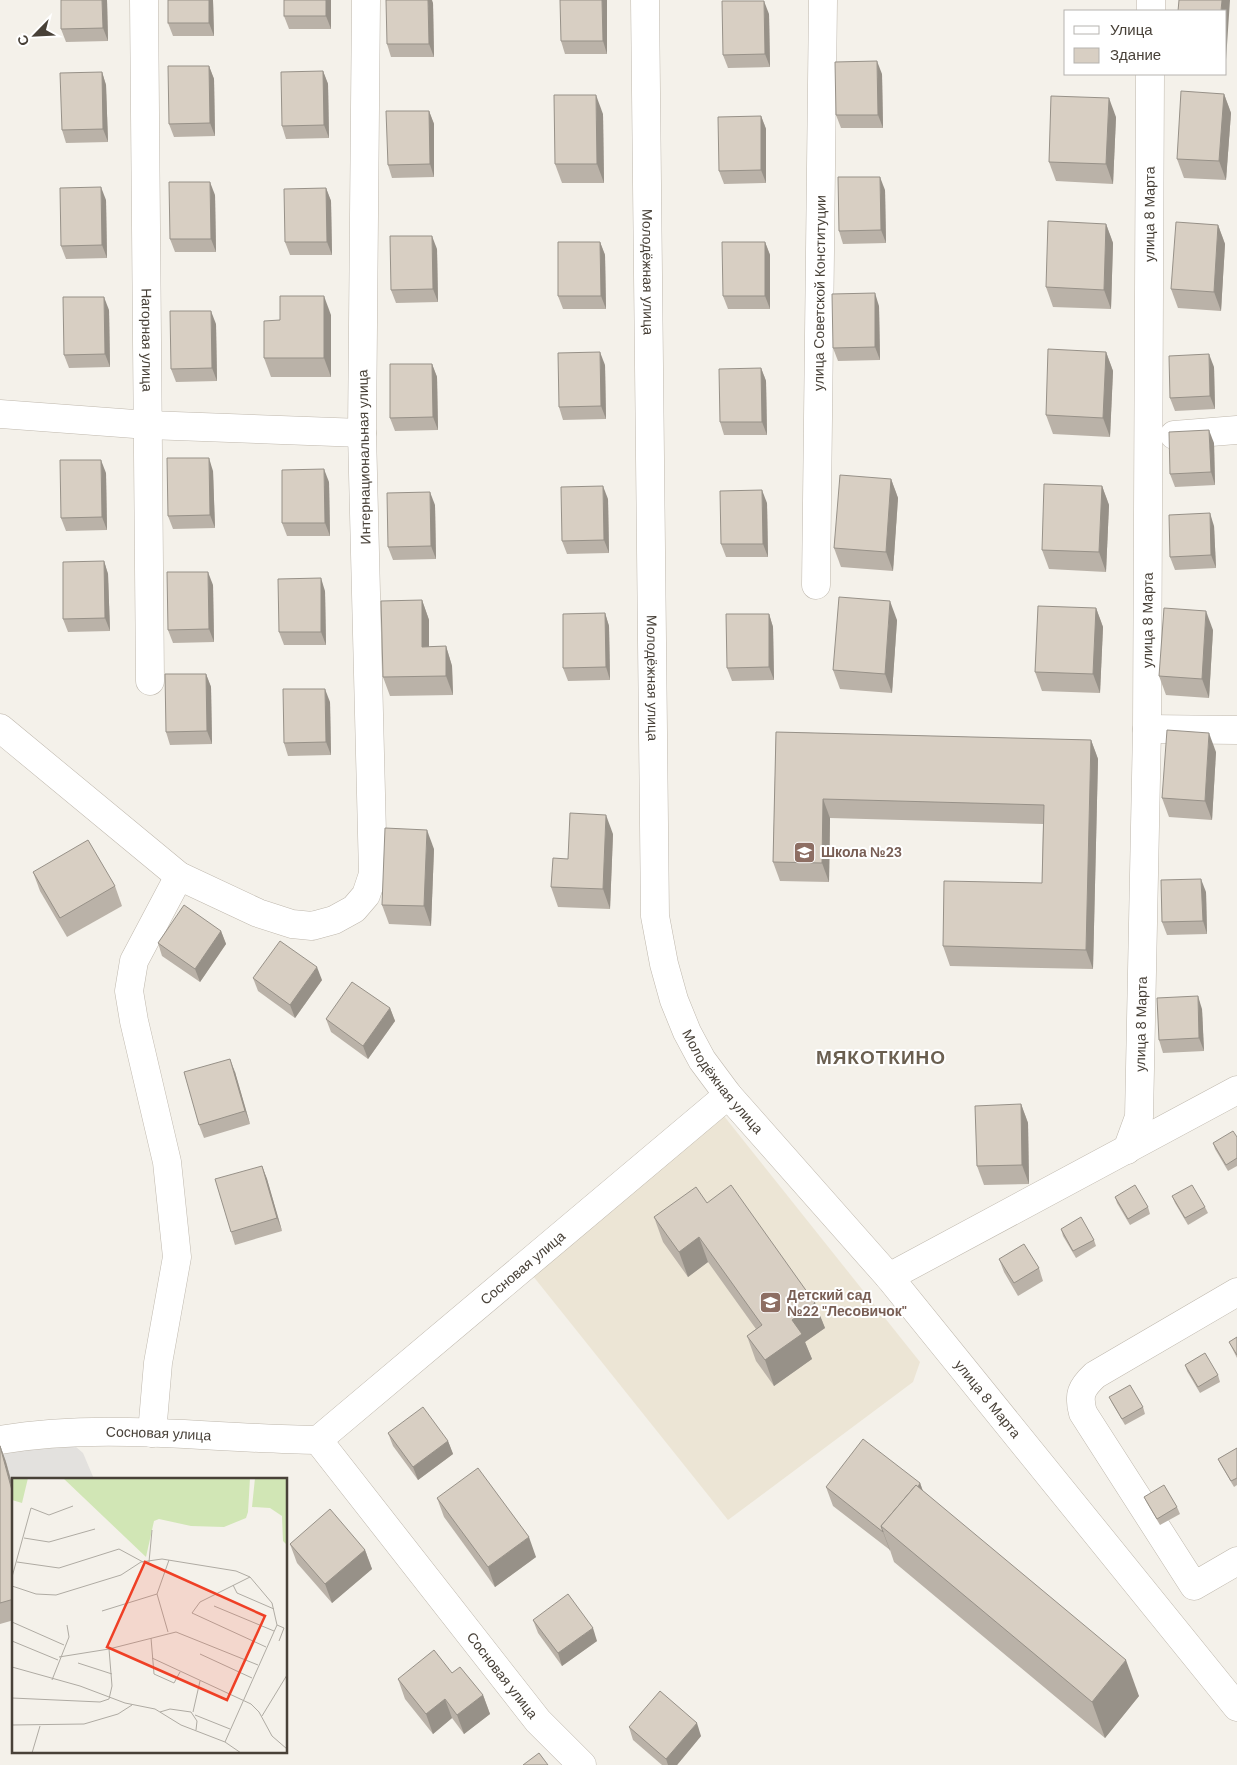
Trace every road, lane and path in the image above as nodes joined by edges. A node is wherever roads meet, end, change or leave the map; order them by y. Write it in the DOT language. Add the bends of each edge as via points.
graph roads {
  1 [pos="144,0"];
  2 [pos="366,0"];
  3 [pos="645,0"];
  4 [pos="823,0"];
  5 [pos="1150,75"];
  6 [pos="0,414"];
  7 [pos="148,424"];
  8 [pos="1237,430"];
  9 [pos="362,433"];
  10 [pos="1148,436"];
  11 [pos="816,585"];
  12 [pos="150,681"];
  13 [pos="0,728"];
  14 [pos="1147,729"];
  15 [pos="1237,730"];
  16 [pos="180,876"];
  17 [pos="1237,1090"];
  18 [pos="728,1095"];
  19 [pos="1127,1150"];
  20 [pos="888,1278"];
  21 [pos="1237,1292"];
  22 [pos="152,1432"];
  23 [pos="0,1440"];
  24 [pos="318,1440"];
  25 [pos="1237,1561"];
  26 [pos="1237,1707"];
  27 [pos="582,1765"];
  1 -- 7 [label="street, Нагорная улица"];
  2 -- 9 [label="street, Интернациональная улица"];
  3 -- 18 [label="street, Молодёжная улица" via="654,916 674,1000 687,1032 702,1060"];
  4 -- 11 [label="street, улица Советской Конституции"];
  5 -- 10 [label="street, улица 8 Марта"];
  6 -- 7 [label="street"];
  7 -- 9 [label="street"];
  7 -- 12 [label="street, Нагорная улица"];
  8 -- 10 [label="street"];
  9 -- 16 [label="street, Интернациональная улица" via="373,874 366,895 354,909 334,920 312,926 292,924 258,913"];
  10 -- 14 [label="street, улица 8 Марта"];
  13 -- 16 [label="street"];
  14 -- 15 [label="street"];
  14 -- 19 [label="street, улица 8 Марта" via="1139,1117"];
  16 -- 22 [label="street" via="134,961 129,991 167,1162 177,1257 158,1363"];
  17 -- 19 [label="street"];
  18 -- 20 [label="street, Молодёжная улица"];
  18 -- 24 [label="street, Сосновая улица"];
  19 -- 20 [label="street"];
  20 -- 26 [label="street, улица 8 Марта"];
  21 -- 25 [label="street" via="1095,1375 1084,1385 1078,1398 1083,1413 1194,1586"];
  22 -- 23 [label="street, Сосновая улица" via="32,1435"];
  22 -- 24 [label="street, Сосновая улица"];
  24 -- 27 [label="street, Сосновая улица" via="538,1721"];
}
